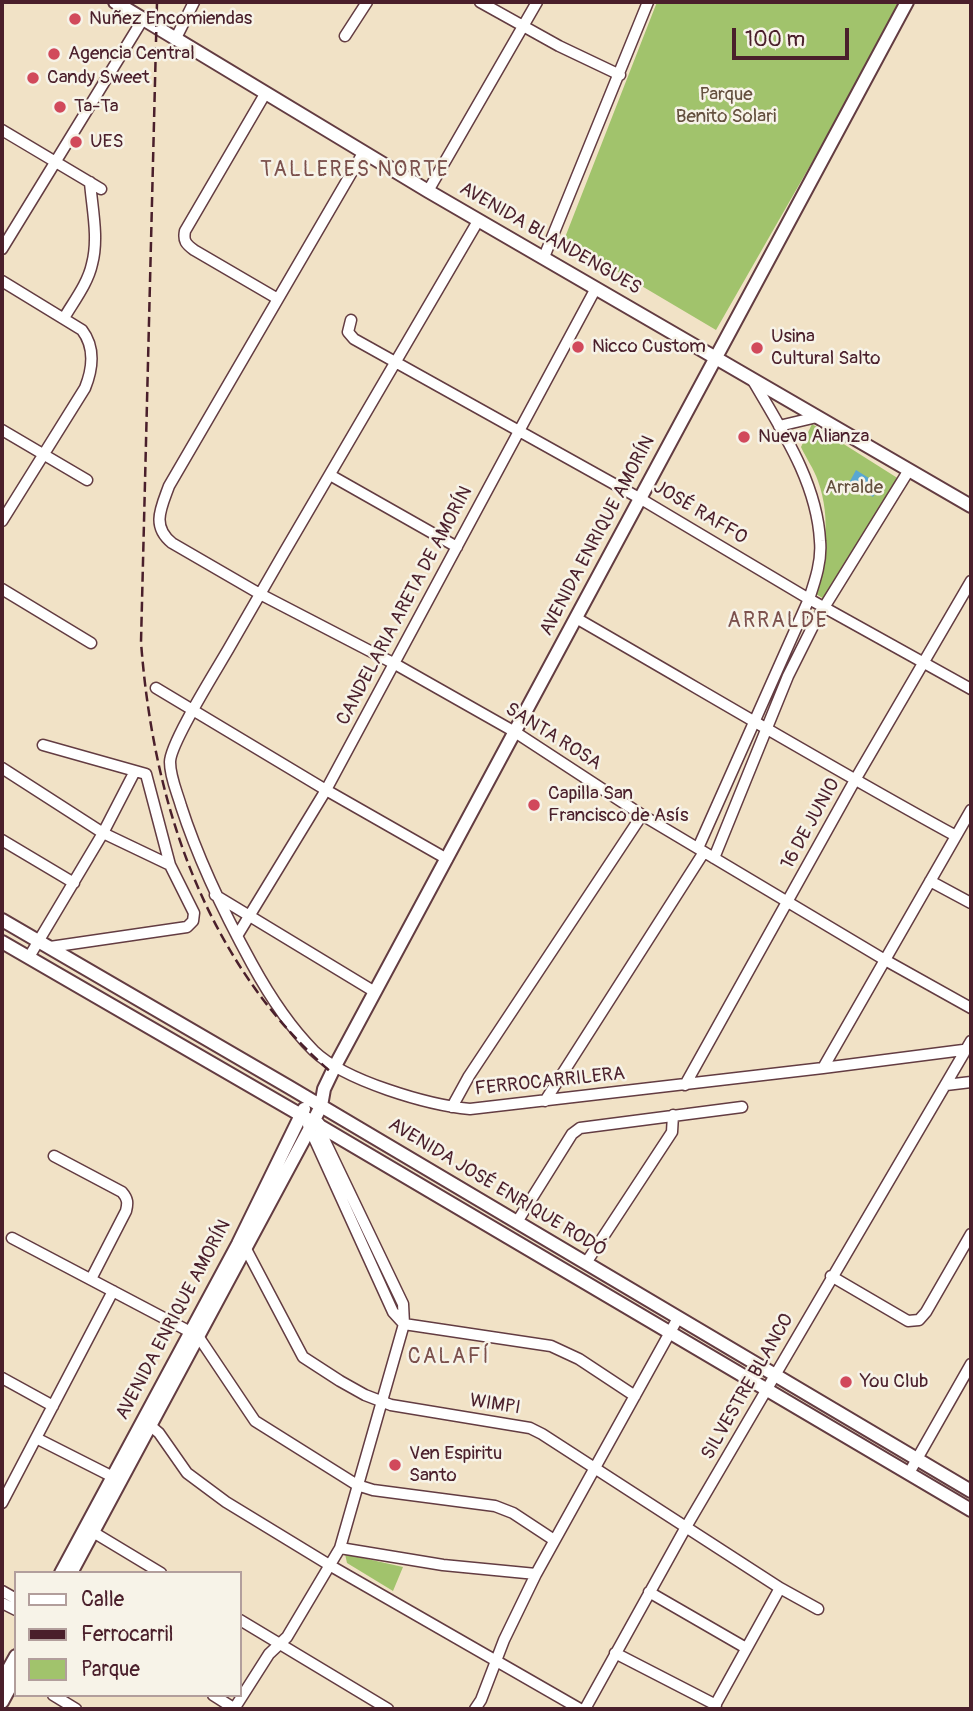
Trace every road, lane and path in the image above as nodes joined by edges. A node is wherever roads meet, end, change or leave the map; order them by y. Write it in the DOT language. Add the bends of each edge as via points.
graph roads {
  1 [pos="115,2"];
  2 [pos="194,2"];
  3 [pos="367,2"];
  4 [pos="480,2"];
  5 [pos="537,2"];
  6 [pos="648,2"];
  7 [pos="906,2"];
  8 [pos="143,19"];
  9 [pos="523,27"];
  10 [pos="345,36"];
  11 [pos="175,40"];
  12 [pos="620,75"];
  13 [pos="265,94"];
  14 [pos="2,130"];
  15 [pos="363,153"];
  16 [pos="56,161"];
  17 [pos="90,182"];
  18 [pos="101,189"];
  19 [pos="428,191"];
  20 [pos="478,221"];
  21 [pos="2,249"];
  22 [pos="544,257"];
  23 [pos="2,281"];
  24 [pos="596,288"];
  25 [pos="278,299"];
  26 [pos="64,317"];
  27 [pos="351,320"];
  28 [pos="716,357"];
  29 [pos="396,362"];
  30 [pos="752,379"];
  31 [pos="817,417"];
  32 [pos="779,426"];
  33 [pos="2,430"];
  34 [pos="520,430"];
  35 [pos="43,454"];
  36 [pos="909,470"];
  37 [pos="330,475"];
  38 [pos="88,480"];
  39 [pos="641,499"];
  40 [pos="971,506"];
  41 [pos="2,521"];
  42 [pos="457,547"];
  43 [pos="971,581"];
  44 [pos="2,589"];
  45 [pos="260,594"];
  46 [pos="809,599"];
  47 [pos="825,606"];
  48 [pos="576,618"];
  49 [pos="91,643"];
  50 [pos="924,663"];
  51 [pos="395,664"];
  52 [pos="156,688"];
  53 [pos="971,689"];
  54 [pos="193,711"];
  55 [pos="756,720"];
  56 [pos="766,727"];
  57 [pos="515,732"];
  58 [pos="43,744"];
  59 [pos="2,768"];
  60 [pos="135,771"];
  61 [pos="855,780"];
  62 [pos="326,790"];
  63 [pos="971,810"];
  64 [pos="642,815"];
  65 [pos="103,833"];
  66 [pos="956,836"];
  67 [pos="2,840"];
  68 [pos="701,850"];
  69 [pos="714,858"];
  70 [pos="447,859"];
  71 [pos="170,865"];
  72 [pos="930,881"];
  73 [pos="74,883"];
  74 [pos="215,894"];
  75 [pos="787,902"];
  76 [pos="971,903"];
  77 [pos="249,915"];
  78 [pos="2,920"];
  79 [pos="237,936"];
  80 [pos="2,942"];
  81 [pos="45,944"];
  82 [pos="29,957"];
  83 [pos="885,960"];
  84 [pos="375,992"];
  85 [pos="971,1008"];
  86 [pos="969,1046"];
  87 [pos="335,1066"];
  88 [pos="823,1068"];
  89 [pos="971,1082"];
  90 [pos="685,1085"];
  91 [pos="946,1085"];
  92 [pos="545,1101"];
  93 [pos="452,1107"];
  94 [pos="742,1107"];
  95 [pos="673,1115"];
  96 [pos="313,1116"];
  97 [pos="54,1156"];
  98 [pos="517,1222"];
  99 [pos="971,1234"];
  100 [pos="12,1238"];
  101 [pos="242,1247"];
  102 [pos="586,1263"];
  103 [pos="831,1276"];
  104 [pos="91,1279"];
  105 [pos="113,1291"];
  106 [pos="678,1318"];
  107 [pos="404,1324"];
  108 [pos="194,1333"];
  109 [pos="670,1333"];
  110 [pos="971,1367"];
  111 [pos="775,1375"];
  112 [pos="2,1378"];
  113 [pos="766,1390"];
  114 [pos="635,1396"];
  115 [pos="381,1401"];
  116 [pos="53,1406"];
  117 [pos="147,1423"];
  118 [pos="36,1438"];
  119 [pos="917,1458"];
  120 [pos="594,1469"];
  121 [pos="909,1473"];
  122 [pos="117,1479"];
  123 [pos="357,1485"];
  124 [pos="5,1489"];
  125 [pos="971,1491"];
  126 [pos="2,1503"];
  127 [pos="971,1510"];
  128 [pos="686,1527"];
  129 [pos="89,1530"];
  130 [pos="554,1540"];
  131 [pos="340,1548"];
  132 [pos="331,1566"];
  133 [pos="62,1571"];
  134 [pos="72,1571"];
  135 [pos="158,1571"];
  136 [pos="536,1574"];
  137 [pos="780,1588"];
  138 [pos="649,1592"];
  139 [pos="818,1609"];
  140 [pos="242,1621"];
  141 [pos="280,1644"];
  142 [pos="746,1648"];
  143 [pos="615,1653"];
  144 [pos="496,1661"];
  145 [pos="14,1662"];
  146 [pos="8,1678"];
  147 [pos="242,1696"];
  148 [pos="56,1697"];
  149 [pos="215,1697"];
  150 [pos="2,1702"];
  151 [pos="714,1707"];
  152 [pos="76,1709"];
  153 [pos="234,1709"];
  154 [pos="388,1709"];
  155 [pos="475,1709"];
  156 [pos="582,1709"];
  1 -- 8 [label="street, AVENIDA BLANDENGUES"];
  2 -- 11 [label="street"];
  3 -- 10 [label="street"];
  4 -- 9 [label="street"];
  5 -- 9 [label="street"];
  6 -- 12 [label="street"];
  7 -- 28 [label="street, AVENIDA ENRIQUE AMORÍN"];
  8 -- 11 [label="street, AVENIDA BLANDENGUES"];
  8 -- 16 [label="street"];
  9 -- 12 [label="street"];
  9 -- 19 [label="street"];
  11 -- 13 [label="street, AVENIDA BLANDENGUES"];
  12 -- 22 [label="street"];
  13 -- 15 [label="street, AVENIDA BLANDENGUES"];
  13 -- 25 [label="street" via="185,231 184,242"];
  14 -- 16 [label="street"];
  15 -- 19 [label="street, AVENIDA BLANDENGUES"];
  15 -- 25 [label="street"];
  16 -- 17 [label="street"];
  16 -- 21 [label="street"];
  17 -- 18 [label="street"];
  17 -- 26 [label="street" via="95,238 92,265"];
  19 -- 20 [label="street, AVENIDA BLANDENGUES"];
  20 -- 22 [label="street, AVENIDA BLANDENGUES"];
  20 -- 29 [label="street, FERROCARRILERA"];
  22 -- 24 [label="street, AVENIDA BLANDENGUES"];
  23 -- 26 [label="street"];
  24 -- 28 [label="street, AVENIDA BLANDENGUES"];
  24 -- 34 [label="street, CANDELARIA ARETA DE AMORÍN"];
  25 -- 45 [label="street, SANTA ROSA" via="169,486 158,519 163,536 172,543"];
  26 -- 35 [label="street" via="89,339 91,366 85,388"];
  27 -- 29 [label="street, JOSÉ RAFFO" via="348,332 354,339"];
  28 -- 30 [label="street, AVENIDA BLANDENGUES"];
  28 -- 39 [label="street, AVENIDA ENRIQUE AMORÍN"];
  29 -- 34 [label="street, JOSÉ RAFFO"];
  29 -- 37 [label="street, FERROCARRILERA"];
  30 -- 31 [label="street, AVENIDA BLANDENGUES"];
  30 -- 32 [label="street"];
  31 -- 32 [label="street"];
  31 -- 36 [label="street, AVENIDA BLANDENGUES"];
  32 -- 46 [label="street" via="807,482 817,517 821,543"];
  33 -- 35 [label="street"];
  34 -- 39 [label="street, JOSÉ RAFFO"];
  34 -- 42 [label="street, CANDELARIA ARETA DE AMORÍN"];
  35 -- 38 [label="street"];
  35 -- 41 [label="street"];
  36 -- 40 [label="street, AVENIDA BLANDENGUES"];
  36 -- 47 [label="street"];
  37 -- 42 [label="street"];
  37 -- 45 [label="street, FERROCARRILERA"];
  39 -- 46 [label="street, JOSÉ RAFFO"];
  39 -- 48 [label="street, AVENIDA ENRIQUE AMORÍN"];
  42 -- 51 [label="street, CANDELARIA ARETA DE AMORÍN"];
  43 -- 50 [label="street, 16 DE JUNIO"];
  44 -- 49 [label="street"];
  45 -- 51 [label="street, SANTA ROSA"];
  45 -- 54 [label="street, FERROCARRILERA"];
  46 -- 47 [label="street, JOSÉ RAFFO"];
  46 -- 55 [label="street"];
  47 -- 50 [label="street, JOSÉ RAFFO"];
  47 -- 56 [label="street"];
  48 -- 55 [label="street"];
  48 -- 57 [label="street, AVENIDA ENRIQUE AMORÍN"];
  50 -- 53 [label="street, JOSÉ RAFFO"];
  50 -- 61 [label="street, 16 DE JUNIO"];
  51 -- 57 [label="street, SANTA ROSA"];
  51 -- 62 [label="street, CANDELARIA ARETA DE AMORÍN"];
  52 -- 54 [label="street"];
  54 -- 62 [label="street"];
  54 -- 74 [label="street, FERROCARRILERA" via="170,760 192,840"];
  55 -- 56 [label="street"];
  55 -- 68 [label="street"];
  56 -- 61 [label="street"];
  56 -- 69 [label="street"];
  57 -- 64 [label="street, SANTA ROSA"];
  57 -- 70 [label="street, AVENIDA ENRIQUE AMORÍN"];
  58 -- 60 [label="street"];
  59 -- 65 [label="street"];
  60 -- 65 [label="street"];
  60 -- 71 [label="street" via="146,774"];
  61 -- 66 [label="street"];
  61 -- 75 [label="street, 16 DE JUNIO"];
  62 -- 70 [label="street"];
  62 -- 77 [label="street, CANDELARIA ARETA DE AMORÍN"];
  63 -- 66 [label="street"];
  64 -- 68 [label="street, SANTA ROSA"];
  64 -- 93 [label="street"];
  65 -- 71 [label="street"];
  65 -- 73 [label="street"];
  66 -- 72 [label="street"];
  67 -- 73 [label="street"];
  68 -- 69 [label="street, SANTA ROSA"];
  68 -- 92 [label="street"];
  69 -- 75 [label="street, SANTA ROSA"];
  70 -- 84 [label="street, AVENIDA ENRIQUE AMORÍN"];
  71 -- 81 [label="street" via="194,913 187,927"];
  72 -- 76 [label="street"];
  72 -- 83 [label="street"];
  73 -- 81 [label="street"];
  74 -- 77 [label="street"];
  74 -- 79 [label="street, FERROCARRILERA"];
  75 -- 83 [label="street, SANTA ROSA"];
  75 -- 90 [label="street, 16 DE JUNIO"];
  77 -- 79 [label="street, CANDELARIA ARETA DE AMORÍN"];
  77 -- 84 [label="street"];
  78 -- 81 [label="street, AVENIDA JOSÉ ENRIQUE RODÓ"];
  79 -- 87 [label="street, FERROCARRILERA" via="267,992 314,1051"];
  80 -- 82 [label="street, AVENIDA JOSÉ ENRIQUE RODÓ"];
  81 -- 82 [label="street"];
  81 -- 96 [label="street, AVENIDA JOSÉ ENRIQUE RODÓ"];
  82 -- 96 [label="street, AVENIDA JOSÉ ENRIQUE RODÓ"];
  83 -- 85 [label="street, SANTA ROSA"];
  83 -- 88 [label="street"];
  84 -- 87 [label="street, AVENIDA ENRIQUE AMORÍN"];
  86 -- 88 [label="street, FERROCARRILERA"];
  86 -- 91 [label="street, SILVESTRE BLANCO"];
  87 -- 93 [label="street, FERROCARRILERA" via="410,1096"];
  87 -- 96 [label="street, AVENIDA ENRIQUE AMORÍN"];
  88 -- 90 [label="street, FERROCARRILERA"];
  89 -- 91 [label="street"];
  90 -- 92 [label="street, FERROCARRILERA"];
  91 -- 103 [label="street, SILVESTRE BLANCO"];
  92 -- 93 [label="street, FERROCARRILERA"];
  94 -- 95 [label="street"];
  95 -- 98 [label="street" via="580,1128"];
  95 -- 102 [label="street" via="673,1132"];
  96 -- 98 [label="street, AVENIDA JOSÉ ENRIQUE RODÓ"];
  96 -- 101 [label="street, AVENIDA ENRIQUE AMORÍN"];
  96 -- 107 [label="street" via="403,1304"];
  96 -- 109 [label="street, AVENIDA JOSÉ ENRIQUE RODÓ"];
  97 -- 104 [label="street" via="126,1197 128,1204"];
  98 -- 102 [label="street, AVENIDA JOSÉ ENRIQUE RODÓ"];
  99 -- 103 [label="street" via="919,1320 908,1321"];
  100 -- 104 [label="street"];
  101 -- 108 [label="street, AVENIDA ENRIQUE AMORÍN"];
  101 -- 115 [label="street, WIMPI" via="303,1357"];
  102 -- 106 [label="street, AVENIDA JOSÉ ENRIQUE RODÓ"];
  103 -- 111 [label="street, SILVESTRE BLANCO"];
  104 -- 105 [label="street"];
  105 -- 108 [label="street"];
  105 -- 116 [label="street"];
  106 -- 109 [label="street"];
  106 -- 111 [label="street, AVENIDA JOSÉ ENRIQUE RODÓ"];
  107 -- 114 [label="street" via="560,1348"];
  107 -- 115 [label="street"];
  108 -- 117 [label="street, AVENIDA ENRIQUE AMORÍN"];
  108 -- 123 [label="street" via="255,1421"];
  109 -- 113 [label="street, AVENIDA JOSÉ ENRIQUE RODÓ"];
  109 -- 114 [label="street"];
  110 -- 119 [label="street"];
  111 -- 113 [label="street, SILVESTRE BLANCO"];
  111 -- 119 [label="street, AVENIDA JOSÉ ENRIQUE RODÓ"];
  112 -- 116 [label="street"];
  113 -- 121 [label="street, AVENIDA JOSÉ ENRIQUE RODÓ"];
  113 -- 128 [label="street, SILVESTRE BLANCO"];
  114 -- 120 [label="street"];
  115 -- 120 [label="street, WIMPI" via="530,1428"];
  115 -- 123 [label="street"];
  116 -- 118 [label="street"];
  117 -- 122 [label="street, AVENIDA ENRIQUE AMORÍN"];
  117 -- 132 [label="street" via="199,1484"];
  118 -- 122 [label="street"];
  118 -- 124 [label="street"];
  119 -- 121 [label="street"];
  119 -- 125 [label="street, AVENIDA JOSÉ ENRIQUE RODÓ"];
  120 -- 128 [label="street, WIMPI"];
  120 -- 130 [label="street"];
  121 -- 127 [label="street, AVENIDA JOSÉ ENRIQUE RODÓ"];
  122 -- 129 [label="street, AVENIDA ENRIQUE AMORÍN"];
  123 -- 130 [label="street" via="495,1506"];
  123 -- 131 [label="street"];
  124 -- 126 [label="street"];
  128 -- 137 [label="street, WIMPI"];
  128 -- 138 [label="street, SILVESTRE BLANCO"];
  129 -- 133 [label="street, AVENIDA ENRIQUE AMORÍN"];
  129 -- 134 [label="street, AVENIDA ENRIQUE AMORÍN"];
  129 -- 135 [label="street"];
  130 -- 136 [label="street"];
  131 -- 132 [label="street"];
  131 -- 136 [label="street"];
  132 -- 141 [label="street"];
  132 -- 144 [label="street"];
  136 -- 144 [label="street"];
  137 -- 139 [label="street, WIMPI"];
  137 -- 142 [label="street"];
  138 -- 142 [label="street"];
  138 -- 143 [label="street, SILVESTRE BLANCO"];
  140 -- 141 [label="street"];
  141 -- 147 [label="street"];
  141 -- 154 [label="street"];
  142 -- 151 [label="street"];
  143 -- 151 [label="street"];
  143 -- 156 [label="street, SILVESTRE BLANCO"];
  144 -- 155 [label="street"];
  144 -- 156 [label="street"];
  145 -- 146 [label="street"];
  146 -- 150 [label="street"];
  148 -- 152 [label="street"];
  149 -- 153 [label="street"];
}
